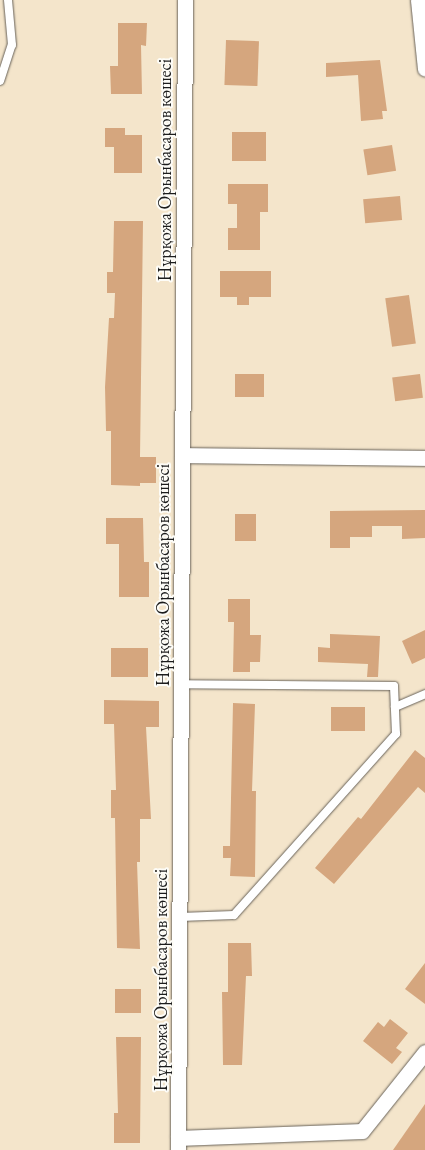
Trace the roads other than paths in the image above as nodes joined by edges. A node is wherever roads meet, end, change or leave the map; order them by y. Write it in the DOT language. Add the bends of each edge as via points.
graph roads {
  1 [pos="8,0"];
  2 [pos="185,0"];
  3 [pos="418,0"];
  4 [pos="425,69"];
  5 [pos="0,81"];
  6 [pos="182,455"];
  7 [pos="425,458"];
  8 [pos="181,684"];
  9 [pos="425,694"];
  10 [pos="395,707"];
  11 [pos="180,917"];
  12 [pos="425,1052"];
  13 [pos="178,1144"];
  1 -- 5 [label="lane" via="12,45"];
  2 -- 6 [label="street, Нұрқожа Орынбасаров көшесі"];
  3 -- 4 [label="street"];
  6 -- 7 [label="street"];
  6 -- 8 [label="street, Нұрқожа Орынбасаров көшесі"];
  8 -- 10 [label="lane" via="394,686"];
  8 -- 11 [label="street, Нұрқожа Орынбасаров көшесі"];
  9 -- 10 [label="lane"];
  10 -- 11 [label="lane" via="396,734 234,915"];
  11 -- 13 [label="street, Нұрқожа Орынбасаров көшесі"];
  12 -- 13 [label="street" via="362,1131"];
}
